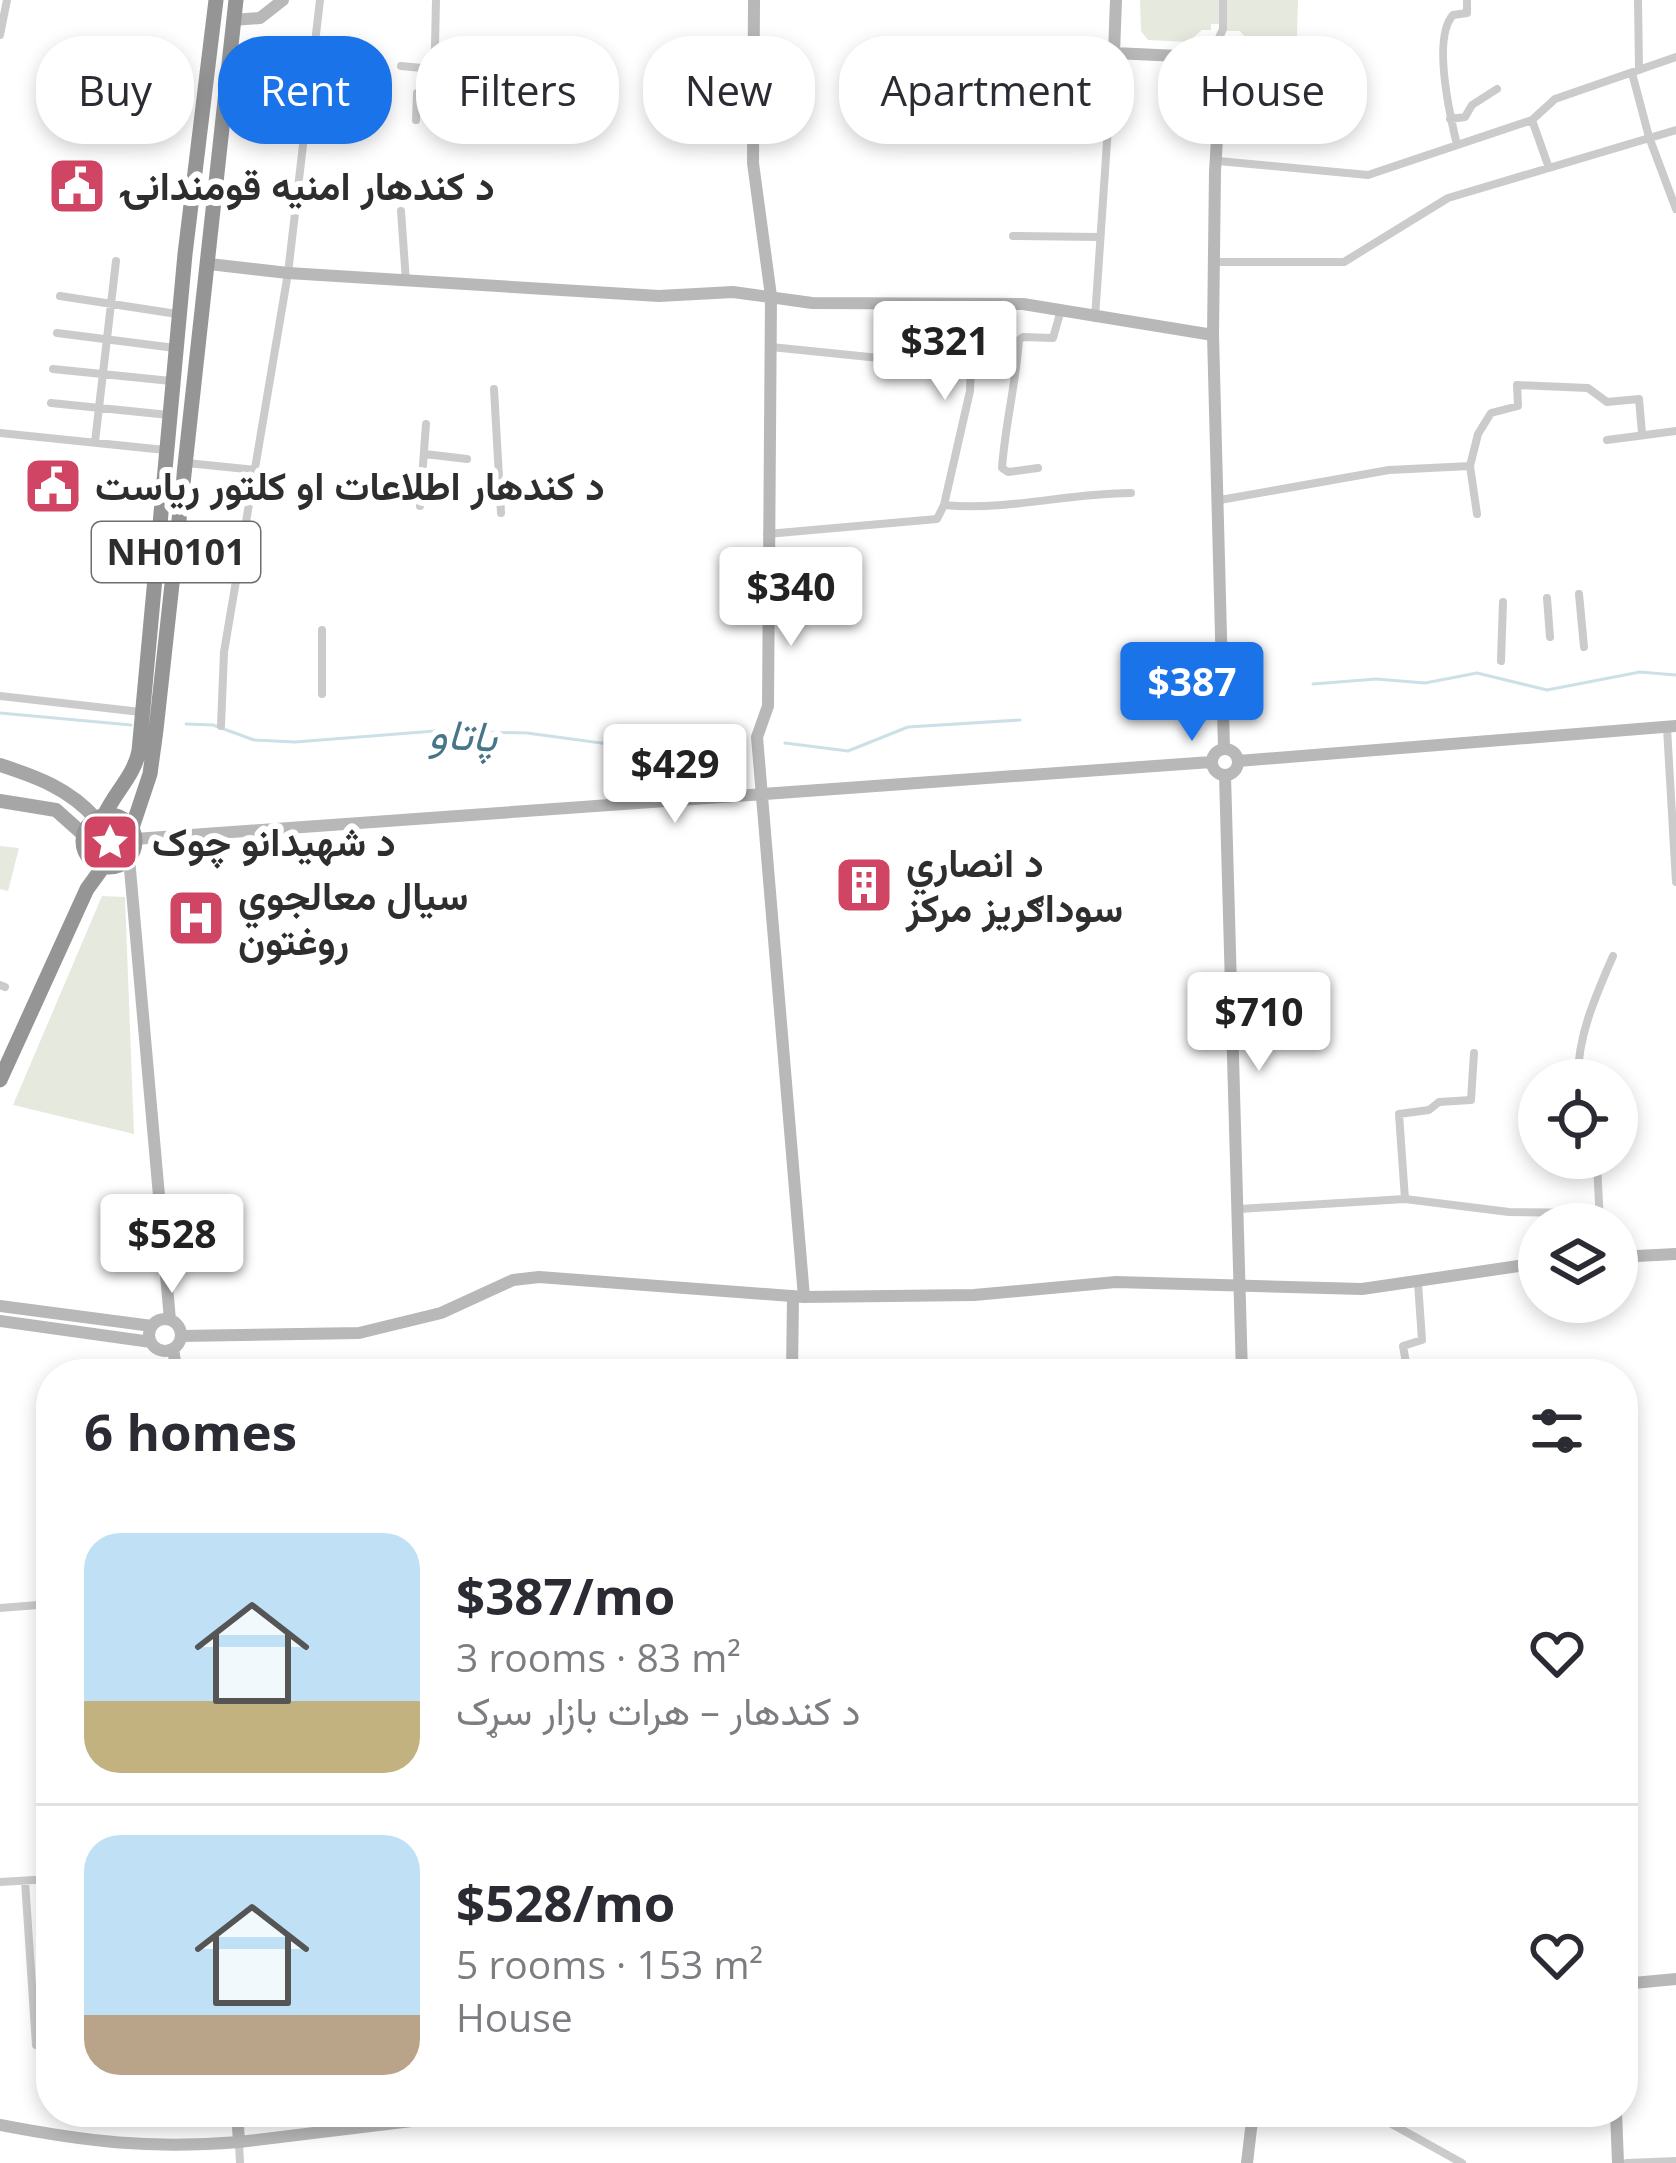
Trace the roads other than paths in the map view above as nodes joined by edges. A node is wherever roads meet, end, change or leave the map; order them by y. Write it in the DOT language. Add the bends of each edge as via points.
graph roads {
  1 [pos="7,0"];
  2 [pos="216,0"];
  3 [pos="236,0"];
  4 [pos="283,0"];
  5 [pos="320,0"];
  6 [pos="436,0"];
  7 [pos="754,0"];
  8 [pos="1116,0"];
  9 [pos="1223,0"];
  10 [pos="1468,0"];
  11 [pos="1638,0"];
  12 [pos="233,20"];
  13 [pos="0,35"];
  14 [pos="434,36"];
  15 [pos="1115,36"];
  16 [pos="1219,36"];
  17 [pos="1676,57"];
  18 [pos="416,65"];
  19 [pos="400,66"];
  20 [pos="1635,72"];
  21 [pos="1497,88"];
  22 [pos="1450,119"];
  23 [pos="1532,120"];
  24 [pos="1676,130"];
  25 [pos="1649,137"];
  26 [pos="1107,144"];
  27 [pos="1219,144"];
  28 [pos="1456,145"];
  29 [pos="1218,160"];
  30 [pos="1549,168"];
  31 [pos="1676,209"];
  32 [pos="401,211"];
  33 [pos="1013,236"];
  34 [pos="1100,236"];
  35 [pos="116,260"];
  36 [pos="1214,262"];
  37 [pos="209,264"];
  38 [pos="288,273"];
  39 [pos="406,280"];
  40 [pos="60,296"];
  41 [pos="771,296"];
  42 [pos="973,303"];
  43 [pos="110,304"];
  44 [pos="1061,310"];
  45 [pos="180,315"];
  46 [pos="1095,318"];
  47 [pos="57,333"];
  48 [pos="1213,335"];
  49 [pos="106,340"];
  50 [pos="771,347"];
  51 [pos="177,348"];
  52 [pos="899,360"];
  53 [pos="53,369"];
  54 [pos="103,374"];
  55 [pos="174,381"];
  56 [pos="494,389"];
  57 [pos="51,403"];
  58 [pos="99,408"];
  59 [pos="170,416"];
  60 [pos="427,424"];
  61 [pos="1676,430"];
  62 [pos="0,433"];
  63 [pos="1642,433"];
  64 [pos="1607,440"];
  65 [pos="95,442"];
  66 [pos="167,450"];
  67 [pos="425,454"];
  68 [pos="467,458"];
  69 [pos="185,463"];
  70 [pos="1470,466"];
  71 [pos="1038,469"];
  72 [pos="256,470"];
  73 [pos="1132,493"];
  74 [pos="1220,500"];
  75 [pos="420,506"];
  76 [pos="944,506"];
  77 [pos="500,513"];
  78 [pos="1477,514"];
  79 [pos="767,534"];
  80 [pos="1579,594"];
  81 [pos="1547,598"];
  82 [pos="1503,602"];
  83 [pos="322,630"];
  84 [pos="1550,637"];
  85 [pos="1583,647"];
  86 [pos="1501,661"];
  87 [pos="322,694"];
  88 [pos="0,696"];
  89 [pos="142,712"];
  90 [pos="221,726"];
  91 [pos="1671,727"];
  92 [pos="1224,748"];
  93 [pos="1238,761"];
  94 [pos="1211,762"];
  95 [pos="0,765"];
  96 [pos="1226,775"];
  97 [pos="759,792"];
  98 [pos="1674,800"];
  99 [pos="0,801"];
  100 [pos="100,818"];
  101 [pos="134,834"];
  102 [pos="84,835"];
  103 [pos="129,859"];
  104 [pos="104,867"];
  105 [pos="1676,882"];
  106 [pos="1613,956"];
  107 [pos="1474,1053"];
  108 [pos="1577,1059"];
  109 [pos="1,1078"];
  110 [pos="1406,1199"];
  111 [pos="1238,1209"];
  112 [pos="1518,1212"];
  113 [pos="1676,1254"];
  114 [pos="1638,1256"];
  115 [pos="1518,1266"];
  116 [pos="1418,1283"];
  117 [pos="1240,1287"];
  118 [pos="798,1297"];
  119 [pos="0,1306"];
  120 [pos="170,1320"];
  121 [pos="0,1321"];
  122 [pos="152,1326"];
  123 [pos="181,1336"];
  124 [pos="151,1342"];
  125 [pos="173,1349"];
  126 [pos="175,1359"];
  127 [pos="793,1359"];
  128 [pos="1242,1359"];
  129 [pos="1405,1359"];
  130 [pos="36,1605"];
  131 [pos="0,1608"];
  132 [pos="36,1880"];
  133 [pos="25,1881"];
  134 [pos="0,1882"];
  135 [pos="1676,1978"];
  136 [pos="1638,1982"];
  137 [pos="36,2045"];
  138 [pos="0,2125"];
  139 [pos="238,2127"];
  140 [pos="362,2127"];
  141 [pos="1251,2127"];
  142 [pos="1397,2127"];
  143 [pos="1617,2127"];
  144 [pos="239,2142"];
  145 [pos="1676,2161"];
  146 [pos="240,2163"];
  147 [pos="1246,2163"];
  148 [pos="1462,2163"];
  149 [pos="1618,2163"];
  150 [pos="1627,2163"];
  1 -- 13 [label="street"];
  2 -- 45 [label="highway, NH0101"];
  3 -- 12 [label="highway, NH0101"];
  4 -- 12 [label="main road" via="260,18"];
  5 -- 38 [label="street"];
  6 -- 14 [label="street"];
  7 -- 41 [label="main road" via="753,163"];
  8 -- 15 [label="main road"];
  9 -- 16 [label="street"];
  10 -- 22 [label="street" via="1467,13 1444,27"];
  11 -- 20 [label="street"];
  12 -- 37 [label="highway, NH0101"];
  17 -- 20 [label="street"];
  18 -- 19 [label="street"];
  20 -- 23 [label="street" via="1555,99"];
  20 -- 25 [label="street"];
  21 -- 22 [label="street" via="1466,117"];
  22 -- 28 [label="street"];
  23 -- 28 [label="street"];
  23 -- 30 [label="street"];
  24 -- 25 [label="street"];
  25 -- 30 [label="street"];
  25 -- 31 [label="street"];
  26 -- 34 [label="street"];
  27 -- 29 [label="main road"];
  28 -- 29 [label="street" via="1368,175"];
  29 -- 36 [label="main road"];
  30 -- 36 [label="street" via="1448,198 1344,262"];
  32 -- 39 [label="street"];
  33 -- 34 [label="street"];
  34 -- 46 [label="street"];
  35 -- 43 [label="street"];
  36 -- 48 [label="main road"];
  37 -- 38 [label="main road"];
  37 -- 69 [label="highway, NH0101"];
  38 -- 39 [label="main road"];
  38 -- 72 [label="street"];
  39 -- 41 [label="main road"];
  40 -- 43 [label="street"];
  41 -- 42 [label="main road"];
  41 -- 50 [label="main road"];
  42 -- 44 [label="main road"];
  42 -- 76 [label="street" via="970,391"];
  43 -- 45 [label="street"];
  43 -- 49 [label="street"];
  44 -- 46 [label="main road"];
  44 -- 71 [label="street" via="1051,339 1019,340 1003,448 1008,472"];
  45 -- 51 [label="highway, NH0101"];
  46 -- 48 [label="main road"];
  47 -- 49 [label="street"];
  48 -- 74 [label="main road"];
  49 -- 51 [label="street"];
  49 -- 54 [label="street"];
  50 -- 52 [label="street"];
  50 -- 79 [label="main road"];
  51 -- 55 [label="highway, NH0101"];
  53 -- 54 [label="street"];
  54 -- 55 [label="street"];
  54 -- 58 [label="street"];
  55 -- 59 [label="highway, NH0101"];
  56 -- 77 [label="street"];
  57 -- 58 [label="street"];
  58 -- 59 [label="street"];
  58 -- 65 [label="street"];
  59 -- 66 [label="highway, NH0101"];
  60 -- 67 [label="street"];
  61 -- 63 [label="street"];
  62 -- 65 [label="street"];
  63 -- 64 [label="street"];
  63 -- 70 [label="street" via="1639,399 1607,402 1588,388 1517,386 1519,405 1491,413"];
  65 -- 66 [label="street"];
  66 -- 89 [label="highway, NH0101"];
  67 -- 68 [label="street"];
  67 -- 75 [label="street"];
  69 -- 72 [label="street"];
  69 -- 101 [label="highway, NH0101" via="150,775"];
  70 -- 74 [label="street" via="1389,470"];
  70 -- 78 [label="street"];
  72 -- 90 [label="street" via="224,652"];
  73 -- 76 [label="street"];
  74 -- 92 [label="main road"];
  76 -- 79 [label="street" via="937,519"];
  79 -- 97 [label="main road" via="768,706 757,737"];
  80 -- 85 [label="street"];
  81 -- 84 [label="street"];
  82 -- 86 [label="street"];
  83 -- 87 [label="street"];
  88 -- 89 [label="street"];
  89 -- 100 [label="highway, NH0101" via="136,766"];
  91 -- 93 [label="main road"];
  91 -- 98 [label="street"];
  92 -- 93 [label="main road"];
  92 -- 94 [label="main road"];
  93 -- 96 [label="main road"];
  94 -- 96 [label="main road"];
  94 -- 97 [label="main road"];
  95 -- 100 [label="main road" via="41,778"];
  96 -- 111 [label="main road"];
  97 -- 101 [label="main road"];
  97 -- 118 [label="main road" via="782,1006"];
  98 -- 105 [label="street"];
  99 -- 102 [label="main road" via="56,810"];
  100 -- 101 [label="highway" via="120,818"];
  100 -- 102 [label="highway"];
  101 -- 103 [label="highway"];
  102 -- 104 [label="highway" via="87,855"];
  103 -- 104 [label="highway"];
  103 -- 120 [label="main road"];
  104 -- 109 [label="highway"];
  106 -- 108 [label="street"];
  107 -- 110 [label="street" via="1471,1100 1400,1114"];
  110 -- 111 [label="street"];
  110 -- 112 [label="street"];
  111 -- 117 [label="main road"];
  113 -- 114 [label="main road"];
  115 -- 116 [label="main road"];
  116 -- 117 [label="main road"];
  116 -- 129 [label="street" via="1422,1340 1403,1346"];
  117 -- 118 [label="main road" via="1116,1282 974,1295"];
  117 -- 128 [label="main road"];
  118 -- 123 [label="main road" via="539,1276 359,1333"];
  118 -- 127 [label="main road"];
  119 -- 122 [label="main road"];
  120 -- 122 [label="main road"];
  120 -- 123 [label="main road"];
  121 -- 124 [label="main road"];
  122 -- 124 [label="main road"];
  123 -- 125 [label="main road"];
  124 -- 125 [label="main road"];
  125 -- 126 [label="main road"];
  130 -- 131 [label="street"];
  132 -- 133 [label="street"];
  133 -- 134 [label="street"];
  133 -- 137 [label="street"];
  135 -- 136 [label="main road"];
  138 -- 144 [label="main road" via="166,2147"];
  139 -- 144 [label="main road"];
  140 -- 144 [label="main road"];
  141 -- 147 [label="main road"];
  142 -- 148 [label="street"];
  143 -- 149 [label="main road"];
  144 -- 146 [label="street"];
  145 -- 150 [label="street"];
}
